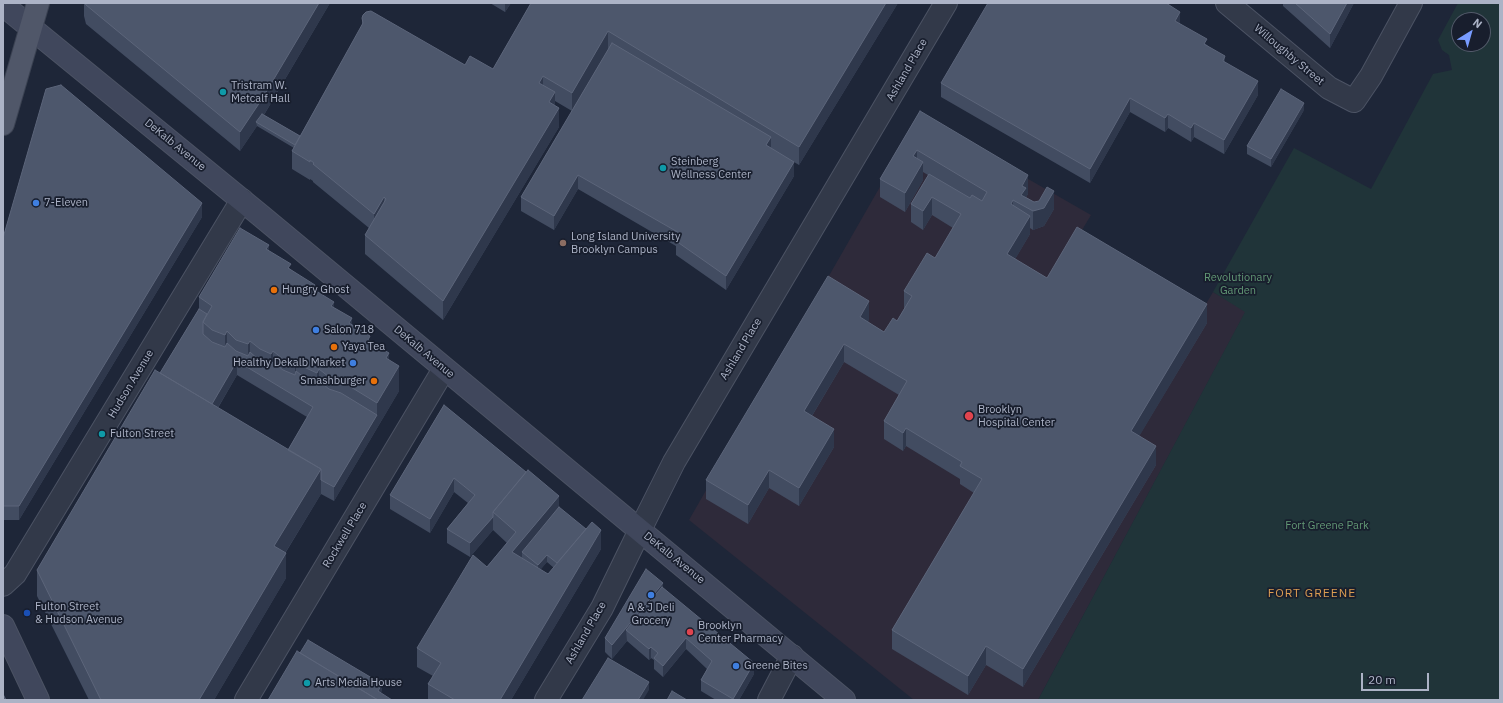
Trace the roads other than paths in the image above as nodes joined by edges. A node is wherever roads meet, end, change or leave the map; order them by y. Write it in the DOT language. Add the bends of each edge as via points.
graph roads {
  1 [pos="38,3"];
  2 [pos="946,3"];
  3 [pos="1227,3"];
  4 [pos="1411,3"];
  5 [pos="3,5"];
  6 [pos="30,27"];
  7 [pos="3,124"];
  8 [pos="242,200"];
  9 [pos="444,369"];
  10 [pos="640,530"];
  11 [pos="3,585"];
  12 [pos="3,626"];
  13 [pos="792,656"];
  14 [pos="38,700"];
  15 [pos="246,700"];
  16 [pos="546,700"];
  17 [pos="769,700"];
  18 [pos="844,700"];
  1 -- 6 [label="main road"];
  2 -- 10 [label="street, Ashland Place" via="674,462"];
  3 -- 4 [label="street, Willoughby Street" via="1329,88 1354,101 1371,76"];
  5 -- 6 [label="main road, DeKalb Avenue"];
  6 -- 7 [label="main road"];
  6 -- 8 [label="main road, DeKalb Avenue"];
  8 -- 9 [label="main road, DeKalb Avenue"];
  8 -- 11 [label="street, Hudson Avenue" via="15,574"];
  9 -- 10 [label="main road, DeKalb Avenue"];
  9 -- 15 [label="street, Rockwell Place"];
  10 -- 13 [label="main road, DeKalb Avenue"];
  10 -- 16 [label="street, Ashland Place" via="602,608"];
  12 -- 14 [label="main road"];
  13 -- 17 [label="street"];
  13 -- 18 [label="main road, DeKalb Avenue"];
}
